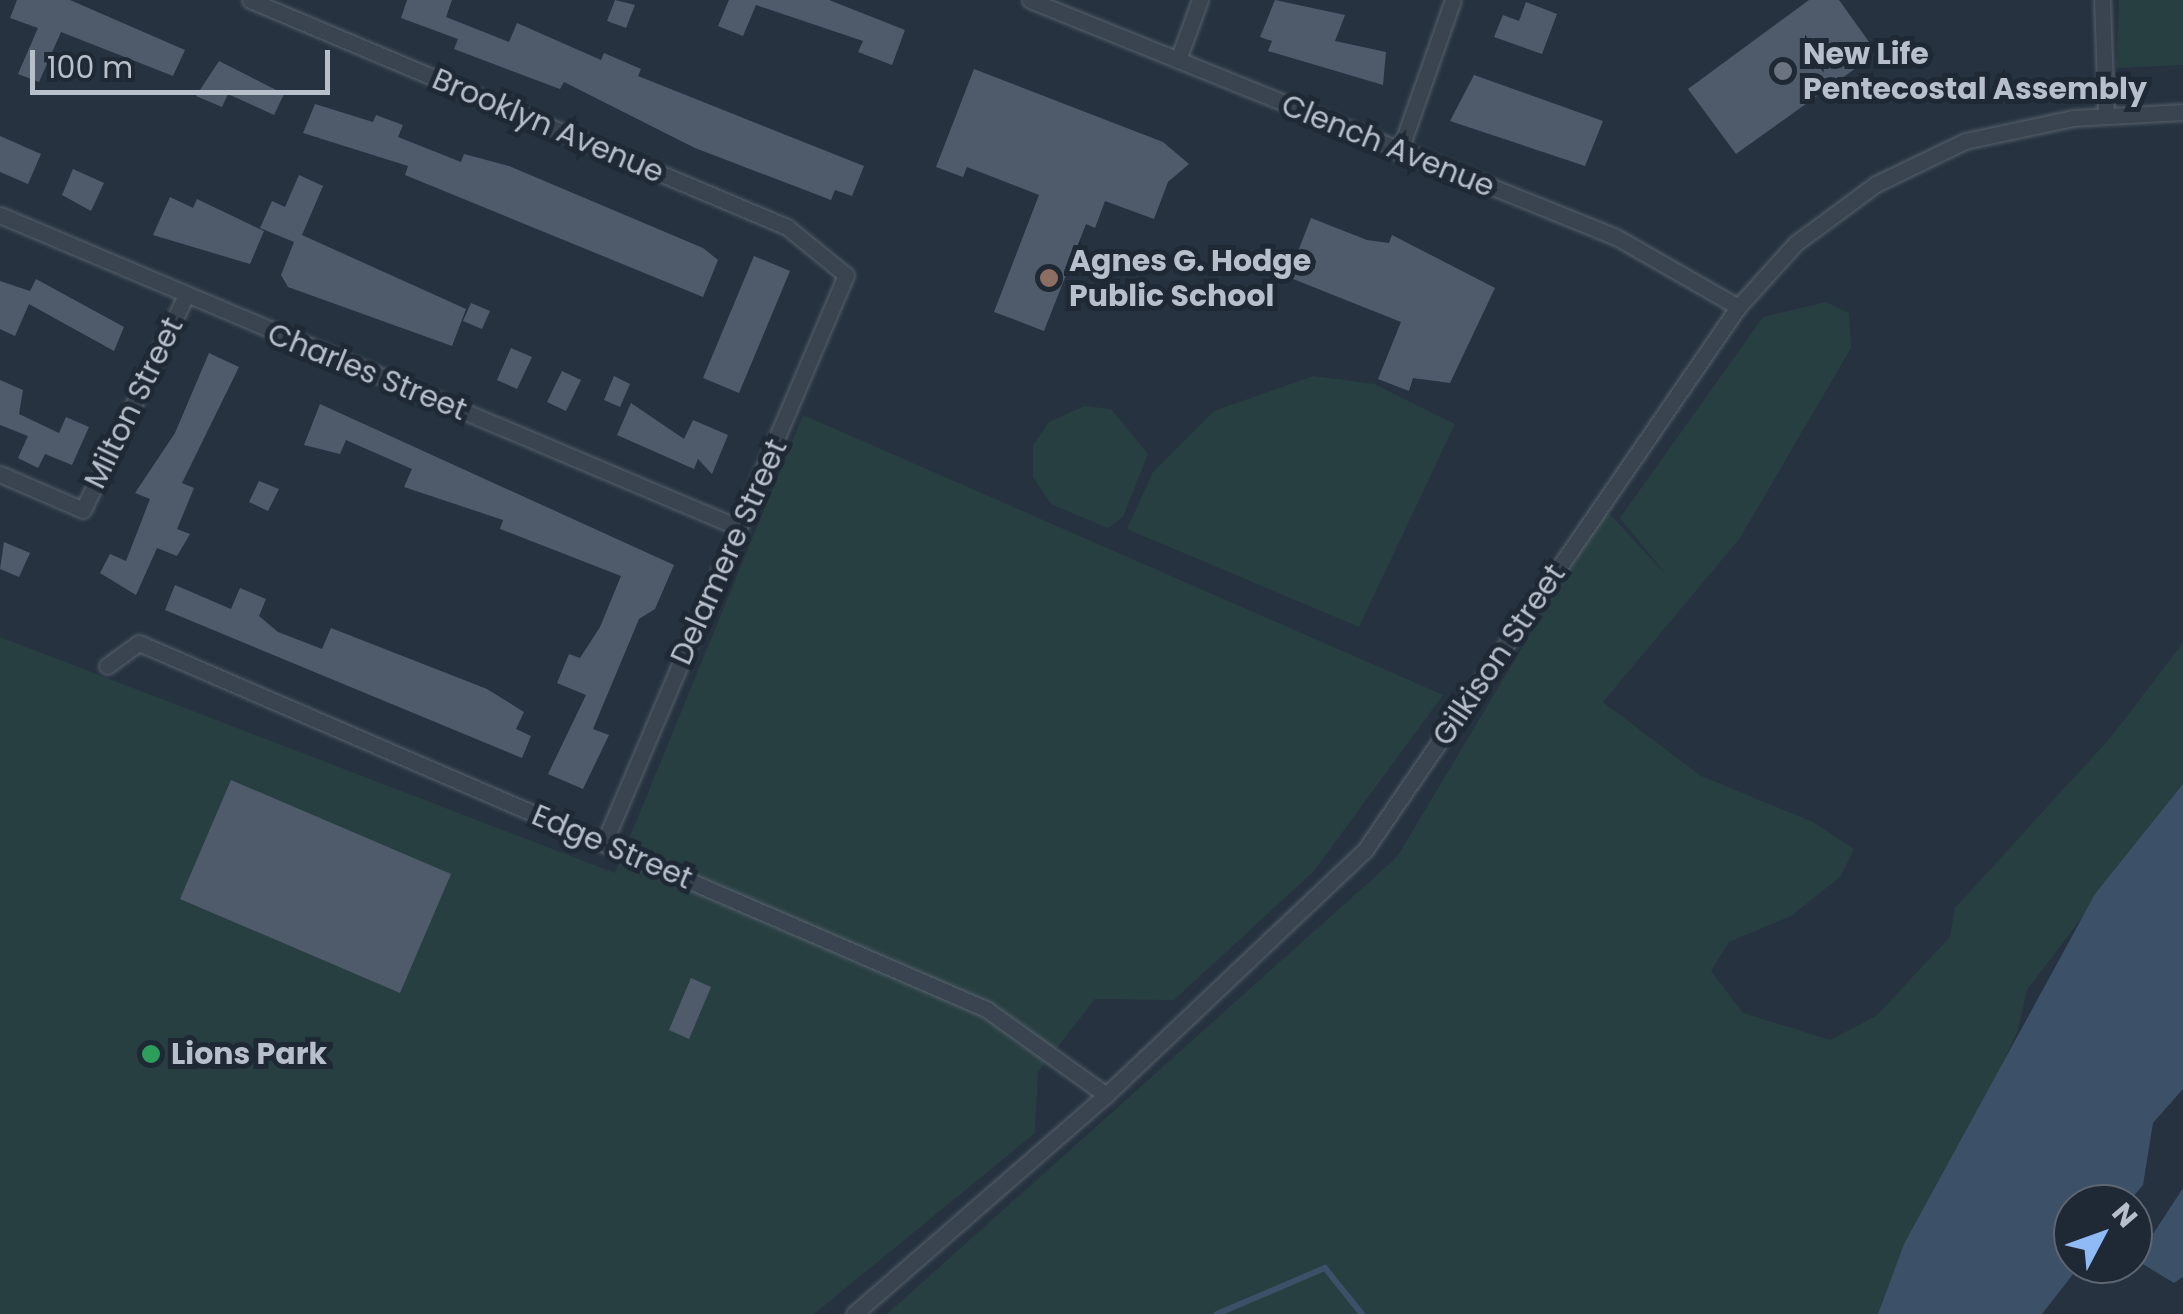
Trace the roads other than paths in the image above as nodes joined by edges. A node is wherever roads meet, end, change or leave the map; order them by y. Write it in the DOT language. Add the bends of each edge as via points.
graph roads {
  1 [pos="250,0"];
  2 [pos="1030,0"];
  3 [pos="1200,0"];
  4 [pos="1453,0"];
  5 [pos="2102,0"];
  6 [pos="1178,60"];
  7 [pos="2183,112"];
  8 [pos="2106,115"];
  9 [pos="1399,153"];
  10 [pos="0,215"];
  11 [pos="839,262"];
  12 [pos="185,297"];
  13 [pos="1738,307"];
  14 [pos="0,474"];
  15 [pos="735,526"];
  16 [pos="106,666"];
  17 [pos="604,843"];
  18 [pos="1106,1095"];
  19 [pos="854,1314"];
  1 -- 11 [label="street, Brooklyn Avenue" via="787,227"];
  2 -- 6 [label="street, Clench Avenue"];
  3 -- 6 [label="street"];
  4 -- 9 [label="street"];
  5 -- 8 [label="street"];
  6 -- 9 [label="street, Clench Avenue"];
  7 -- 8 [label="street, Gilkison Street"];
  8 -- 13 [label="street, Gilkison Street" via="1994,132 1907,167 1816,225"];
  9 -- 13 [label="street, Clench Avenue" via="1616,236"];
  10 -- 12 [label="street, Charles Street"];
  11 -- 15 [label="street, Delamere Street" via="846,275 832,320"];
  12 -- 14 [label="street, Milton Street" via="83,510"];
  12 -- 15 [label="street, Charles Street"];
  13 -- 18 [label="street, Gilkison Street" via="1365,850"];
  15 -- 17 [label="street, Delamere Street"];
  16 -- 17 [label="street, Edge Street" via="139,643"];
  17 -- 18 [label="street, Edge Street" via="986,1009"];
  18 -- 19 [label="street, Gilkison Street"];
}
